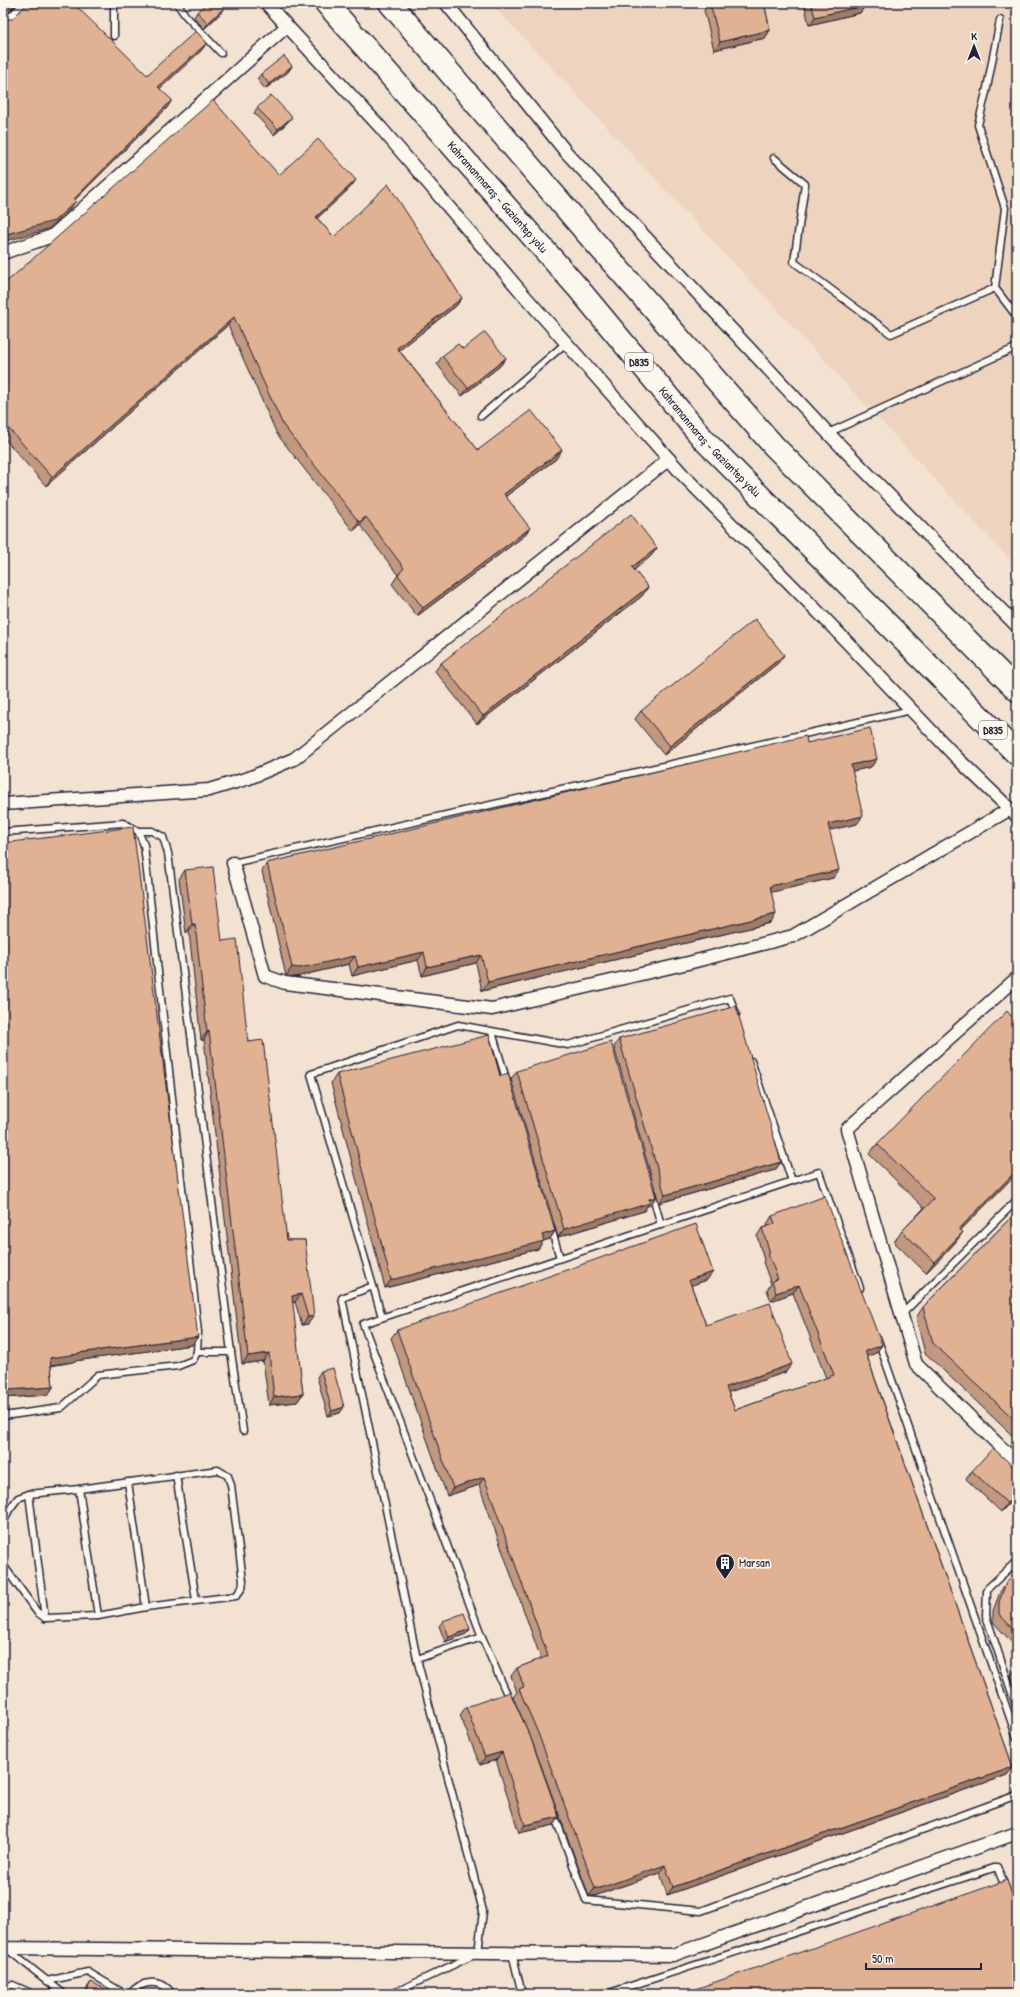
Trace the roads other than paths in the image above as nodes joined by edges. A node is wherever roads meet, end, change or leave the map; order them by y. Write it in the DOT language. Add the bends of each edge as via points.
graph roads {
  1 [pos="24,3"];
  2 [pos="114,3"];
  3 [pos="177,3"];
  4 [pos="266,3"];
  5 [pos="326,3"];
  6 [pos="390,3"];
  7 [pos="446,3"];
  8 [pos="1000,20"];
  9 [pos="3,24"];
  10 [pos="287,26"];
  11 [pos="114,36"];
  12 [pos="221,53"];
  13 [pos="774,158"];
  14 [pos="3,253"];
  15 [pos="995,288"];
  16 [pos="1017,317"];
  17 [pos="566,343"];
  18 [pos="1017,347"];
  19 [pos="481,416"];
  20 [pos="828,433"];
  21 [pos="670,459"];
  22 [pos="1017,626"];
  23 [pos="1017,690"];
  24 [pos="911,710"];
  25 [pos="1017,754"];
  26 [pos="3,804"];
  27 [pos="1013,813"];
  28 [pos="138,831"];
  29 [pos="3,832"];
  30 [pos="233,863"];
  31 [pos="1017,978"];
  32 [pos="738,1020"];
  33 [pos="492,1032"];
  34 [pos="605,1034"];
  35 [pos="608,1042"];
  36 [pos="750,1057"];
  37 [pos="510,1092"];
  38 [pos="792,1181"];
  39 [pos="650,1187"];
  40 [pos="1017,1200"];
  41 [pos="549,1221"];
  42 [pos="661,1225"];
  43 [pos="560,1258"];
  44 [pos="373,1286"];
  45 [pos="862,1293"];
  46 [pos="901,1315"];
  47 [pos="382,1317"];
  48 [pos="875,1331"];
  49 [pos="197,1352"];
  50 [pos="231,1352"];
  51 [pos="3,1416"];
  52 [pos="243,1430"];
  53 [pos="1017,1463"];
  54 [pos="176,1475"];
  55 [pos="128,1482"];
  56 [pos="79,1489"];
  57 [pos="29,1494"];
  58 [pos="3,1523"];
  59 [pos="1017,1561"];
  60 [pos="3,1565"];
  61 [pos="196,1600"];
  62 [pos="146,1606"];
  63 [pos="98,1616"];
  64 [pos="44,1618"];
  65 [pos="482,1637"];
  66 [pos="417,1659"];
  67 [pos="513,1708"];
  68 [pos="1017,1708"];
  69 [pos="1017,1738"];
  70 [pos="1017,1795"];
  71 [pos="553,1810"];
  72 [pos="1017,1833"];
  73 [pos="1009,1895"];
  74 [pos="4,1948"];
  75 [pos="478,1953"];
  76 [pos="512,1953"];
  77 [pos="47,1981"];
  78 [pos="3,1986"];
  79 [pos="33,1994"];
  80 [pos="64,1994"];
  81 [pos="125,1994"];
  82 [pos="130,1994"];
  83 [pos="172,1994"];
  84 [pos="196,1994"];
  85 [pos="205,1994"];
  86 [pos="392,1994"];
  87 [pos="522,1994"];
  88 [pos="606,1994"];
  1 -- 9 [label="lane"];
  2 -- 11 [label="lane"];
  3 -- 12 [label="lane"];
  4 -- 10 [label="street"];
  5 -- 25 [label="highway, Kahramanmaraş - Gaziantep yolu / D835" via="578,288 704,440"];
  6 -- 23 [label="highway" via="774,446"];
  7 -- 20 [label="street" via="566,152"];
  8 -- 15 [label="lane" via="978,125 1005,208"];
  10 -- 14 [label="street" via="52,236"];
  10 -- 17 [label="street" via="382,128"];
  13 -- 15 [label="lane" via="805,184 794,262 891,334"];
  15 -- 16 [label="lane"];
  17 -- 19 [label="lane"];
  17 -- 21 [label="street"];
  18 -- 20 [label="lane"];
  20 -- 22 [label="street"];
  21 -- 24 [label="street"];
  21 -- 26 [label="street" via="294,759 250,778 209,790"];
  24 -- 27 [label="street"];
  24 -- 30 [label="lane"];
  27 -- 30 [label="street" via="793,936 492,1009 285,983 265,976"];
  28 -- 29 [label="lane" via="123,823"];
  28 -- 49 [label="lane" via="144,845 146,861 198,1332"];
  28 -- 50 [label="lane" via="152,831 163,837 168,853"];
  31 -- 46 [label="street" via="847,1129"];
  32 -- 34 [label="lane" via="730,998"];
  33 -- 34 [label="lane" via="568,1045"];
  33 -- 37 [label="lane"];
  33 -- 44 [label="lane" via="458,1025 311,1074"];
  34 -- 35 [label="lane"];
  36 -- 38 [label="lane"];
  38 -- 42 [label="lane"];
  38 -- 45 [label="lane" via="819,1172"];
  39 -- 42 [label="lane"];
  40 -- 46 [label="lane"];
  41 -- 43 [label="lane"];
  42 -- 43 [label="lane"];
  43 -- 47 [label="lane"];
  44 -- 47 [label="lane"];
  44 -- 66 [label="lane" via="342,1298"];
  46 -- 53 [label="street" via="916,1364"];
  47 -- 65 [label="lane" via="363,1324"];
  48 -- 69 [label="lane"];
  49 -- 50 [label="lane"];
  49 -- 51 [label="lane" via="193,1360 178,1366 98,1375 61,1408"];
  50 -- 52 [label="lane"];
  54 -- 55 [label="lane"];
  54 -- 61 [label="lane"];
  54 -- 61 [label="lane" via="218,1470 228,1476 231,1486 242,1588 236,1596"];
  55 -- 56 [label="lane"];
  55 -- 62 [label="lane"];
  56 -- 57 [label="lane"];
  56 -- 63 [label="lane"];
  57 -- 58 [label="lane" via="18,1498"];
  57 -- 64 [label="lane"];
  59 -- 68 [label="lane" via="987,1589 986,1616"];
  60 -- 64 [label="lane"];
  61 -- 62 [label="lane"];
  62 -- 63 [label="lane"];
  63 -- 64 [label="lane"];
  65 -- 66 [label="lane"];
  65 -- 67 [label="lane"];
  66 -- 75 [label="lane" via="483,1911"];
  70 -- 71 [label="lane" via="701,1911 586,1900"];
  72 -- 76 [label="street" via="673,1955"];
  73 -- 88 [label="lane" via="997,1867"];
  74 -- 75 [label="street"];
  74 -- 77 [label="lane"];
  75 -- 76 [label="street"];
  75 -- 86 [label="lane"];
  76 -- 87 [label="lane"];
  77 -- 80 [label="lane"];
  77 -- 81 [label="lane" via="88,1972"];
  78 -- 79 [label="lane" via="12,1985"];
  82 -- 83 [label="lane" via="140,1985 156,1983 164,1986"];
  84 -- 85 [label="lane"];
}
